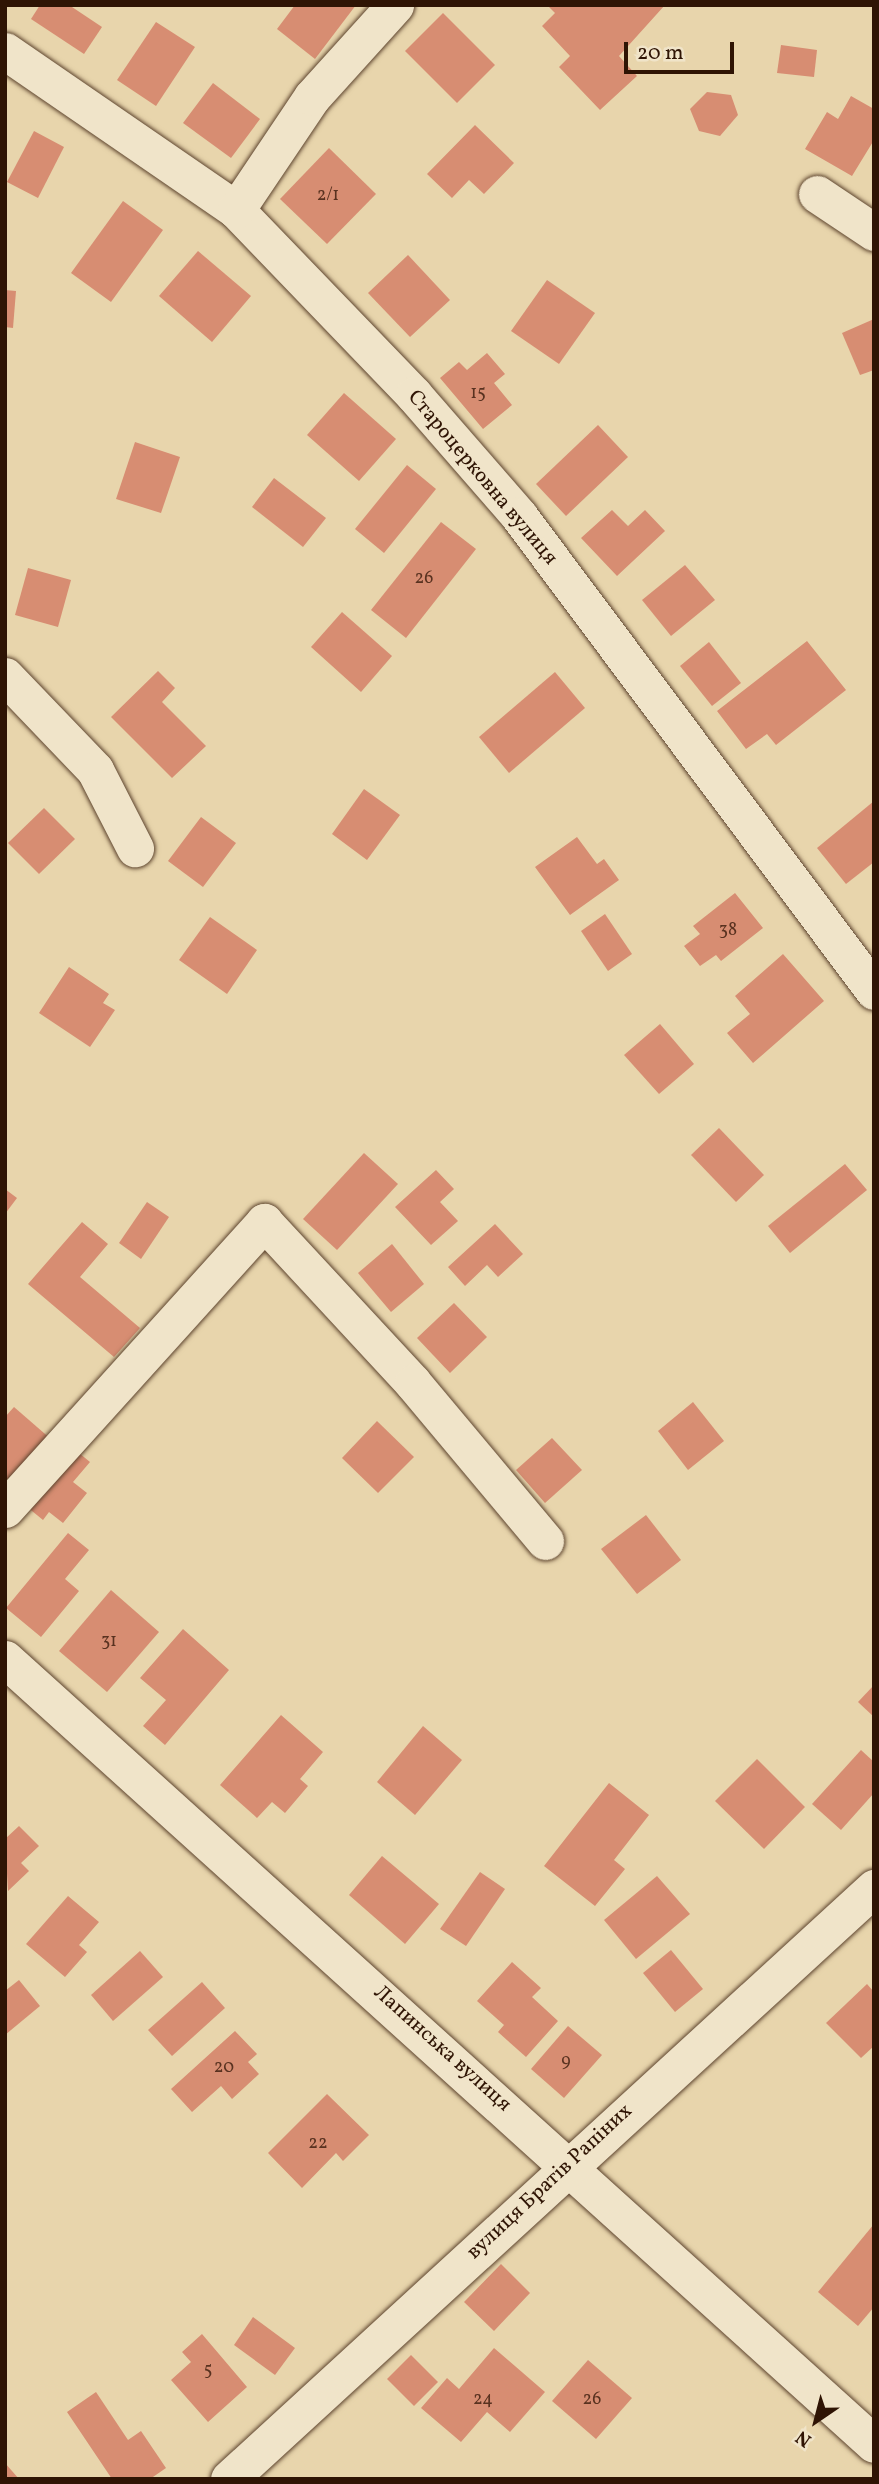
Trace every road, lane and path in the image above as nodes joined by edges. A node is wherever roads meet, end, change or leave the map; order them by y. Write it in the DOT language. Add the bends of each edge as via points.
graph roads {
  1 [pos="395,5"];
  2 [pos="5,51"];
  3 [pos="817,194"];
  4 [pos="236,210"];
  5 [pos="874,232"];
  6 [pos="5,676"];
  7 [pos="135,848"];
  8 [pos="874,990"];
  9 [pos="5,1509"];
  10 [pos="545,1541"];
  11 [pos="5,1659"];
  12 [pos="874,1888"];
  13 [pos="570,2164"];
  14 [pos="874,2444"];
  15 [pos="229,2479"];
  1 -- 4 [label="street" via="312,97"];
  2 -- 4 [label="street, Староцерковна вулиця"];
  3 -- 5 [label="street"];
  4 -- 8 [label="street, Староцерковна вулиця" via="414,395 519,516"];
  6 -- 7 [label="street" via="95,770"];
  9 -- 10 [label="street" via="264,1222 413,1382"];
  11 -- 13 [label="street, Лапинська вулиця"];
  12 -- 13 [label="street, вулиця Братів Рапіних"];
  13 -- 14 [label="street, Лапинська вулиця"];
  13 -- 15 [label="street, вулиця Братів Рапіних"];
}
